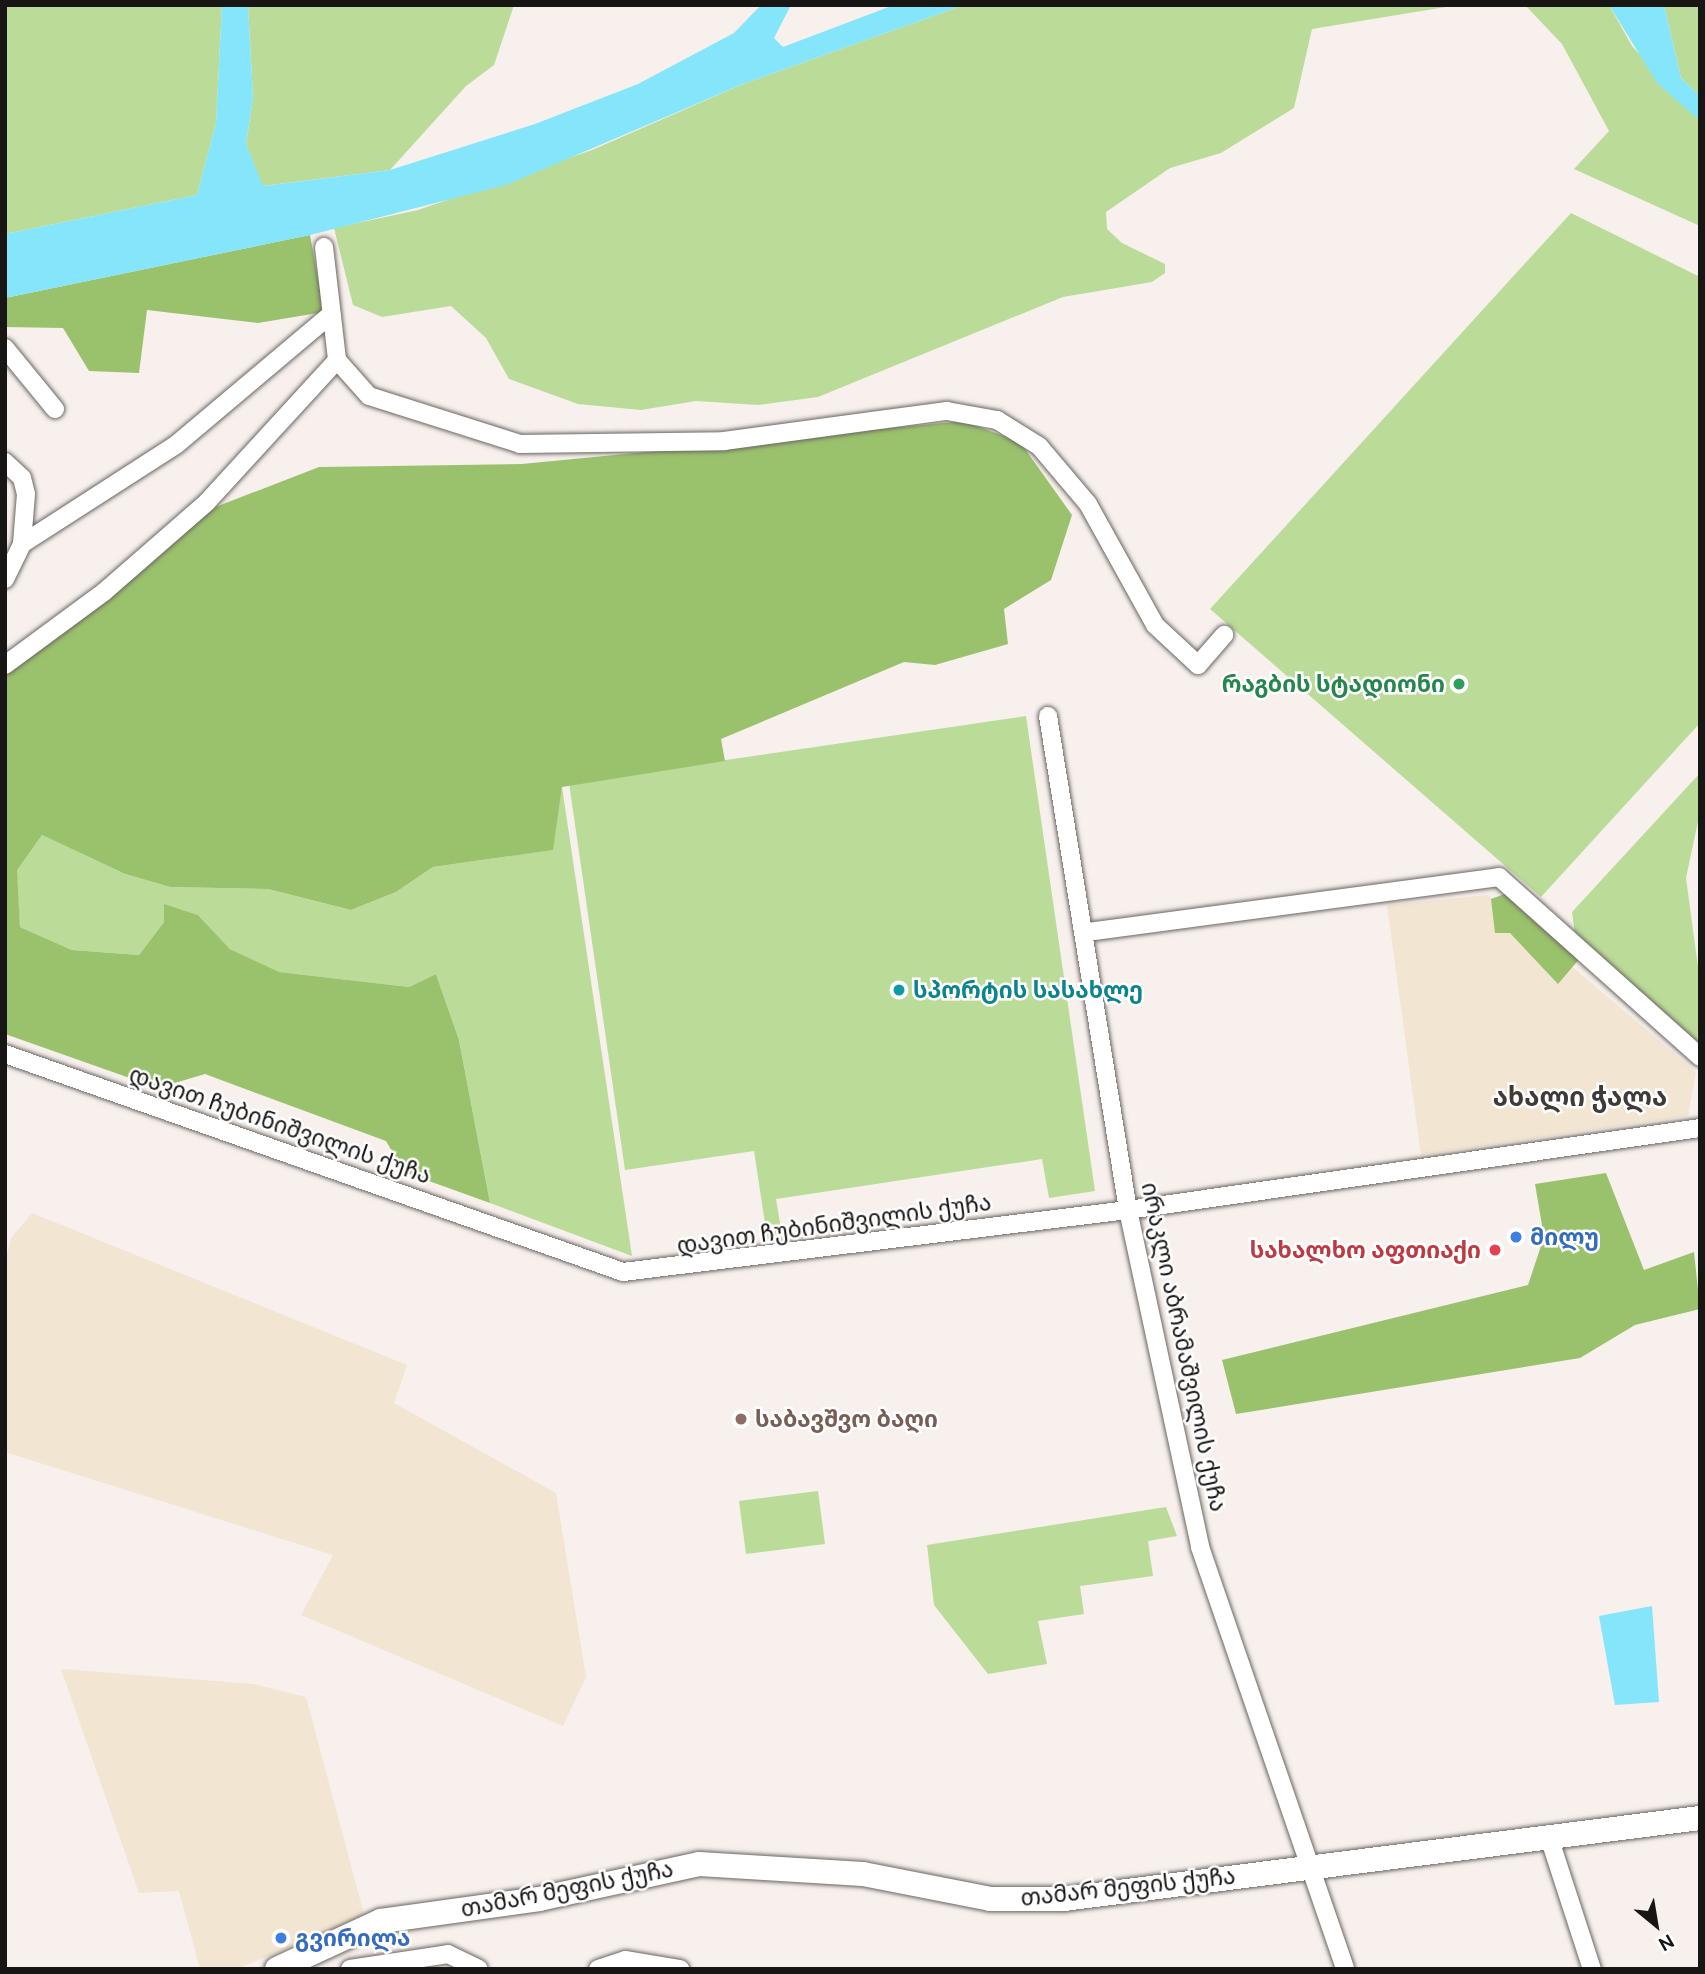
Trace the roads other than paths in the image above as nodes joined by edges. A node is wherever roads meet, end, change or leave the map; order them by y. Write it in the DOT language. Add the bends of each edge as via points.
graph roads {
  1 [pos="324,247"];
  2 [pos="330,316"];
  3 [pos="5,348"];
  4 [pos="337,360"];
  5 [pos="55,409"];
  6 [pos="5,462"];
  7 [pos="22,544"];
  8 [pos="5,579"];
  9 [pos="1224,635"];
  10 [pos="5,665"];
  11 [pos="1048,716"];
  12 [pos="1088,932"];
  13 [pos="5,1054"];
  14 [pos="1700,1057"];
  15 [pos="1700,1128"];
  16 [pos="1128,1210"];
  17 [pos="1700,1818"];
  18 [pos="1549,1837"];
  19 [pos="1312,1867"];
  20 [pos="350,1934"];
  21 [pos="277,1969"];
  22 [pos="351,1969"];
  23 [pos="479,1969"];
  24 [pos="598,1969"];
  25 [pos="680,1969"];
  26 [pos="1345,1969"];
  27 [pos="1592,1969"];
  1 -- 2 [label="street"];
  2 -- 4 [label="street"];
  2 -- 7 [label="street" via="177,444"];
  3 -- 5 [label="street"];
  4 -- 9 [label="street" via="369,396 520,443 724,441 947,411 997,420 1038,446 1088,504 1155,625 1198,665"];
  4 -- 10 [label="street" via="208,502 104,592"];
  6 -- 7 [label="street" via="22,478 26,494"];
  7 -- 8 [label="street"];
  11 -- 12 [label="street, ირაკლი აბრამაშვილის ქუჩა"];
  12 -- 14 [label="street" via="1499,877"];
  12 -- 16 [label="street, ირაკლი აბრამაშვილის ქუჩა"];
  13 -- 16 [label="street, დავით ჩუბინიშვილის ქუჩა" via="623,1272"];
  15 -- 16 [label="street, დავით ჩუბინიშვილის ქუჩა"];
  16 -- 19 [label="street, ირაკლი აბრამაშვილის ქუჩა" via="1200,1547"];
  17 -- 18 [label="street, თამარ მეფის ქუჩა"];
  18 -- 19 [label="street, თამარ მეფის ქუჩა"];
  18 -- 27 [label="street"];
  19 -- 20 [label="street, თამარ მეფის ქუჩა" via="1064,1899 990,1899 863,1874 699,1864 539,1899 381,1921"];
  19 -- 26 [label="street, ირაკლი აბრამაშვილის ქუჩა"];
  20 -- 21 [label="street, თამარ მეფის ქუჩა"];
  20 -- 22 [label="street"];
  22 -- 23 [label="street" via="448,1954"];
  24 -- 25 [label="street" via="625,1959"];
}
